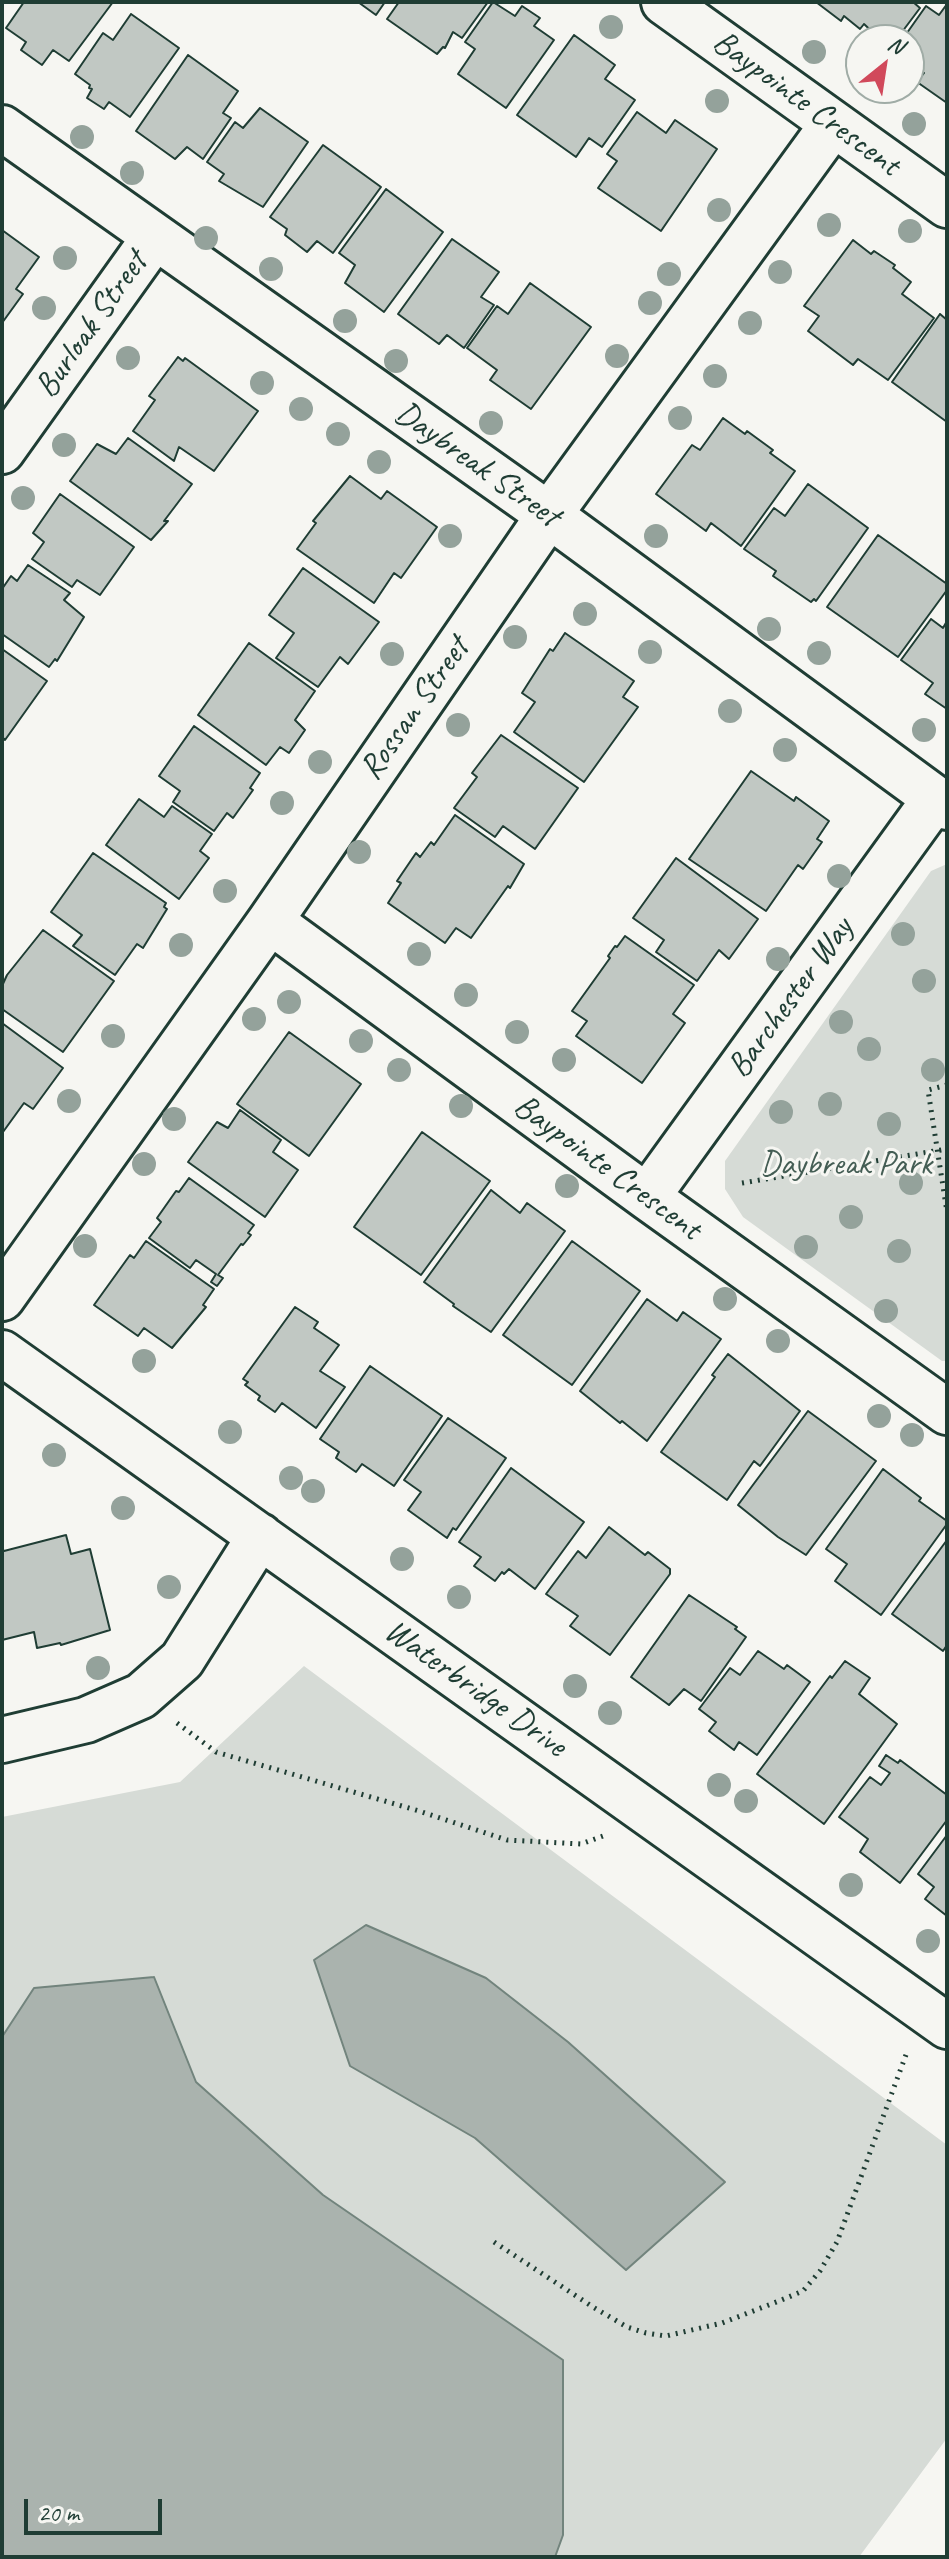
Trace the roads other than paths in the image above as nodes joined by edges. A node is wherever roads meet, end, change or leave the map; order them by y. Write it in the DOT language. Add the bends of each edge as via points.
graph roads {
  1 [pos="664,2"];
  2 [pos="833,124"];
  3 [pos="2,128"];
  4 [pos="947,205"];
  5 [pos="154,238"];
  6 [pos="2,451"];
  7 [pos="549,515"];
  8 [pos="941,803"];
  9 [pos="270,921"];
  10 [pos="647,1197"];
  11 [pos="2,1298"];
  12 [pos="2,1353"];
  13 [pos="947,1412"];
  14 [pos="260,1536"];
  15 [pos="2,1740"];
  16 [pos="937,2019"];
  1 -- 2 [label="street, Baypointe Crescent"];
  2 -- 4 [label="street, Baypointe Crescent"];
  2 -- 7 [label="street, Rossan Street"];
  3 -- 5 [label="street, Daybreak Street"];
  5 -- 6 [label="street, Burloak Street"];
  5 -- 7 [label="street, Daybreak Street"];
  7 -- 8 [label="street, Daybreak Street"];
  7 -- 9 [label="street, Rossan Street"];
  8 -- 10 [label="street, Barchester Way"];
  9 -- 10 [label="street, Baypointe Crescent"];
  9 -- 11 [label="street, Rossan Street"];
  10 -- 13 [label="street, Baypointe Crescent"];
  12 -- 14 [label="street, Waterbridge Drive"];
  14 -- 15 [label="street" via="182,1660 141,1696 86,1720"];
  14 -- 16 [label="street, Waterbridge Drive"];
}
